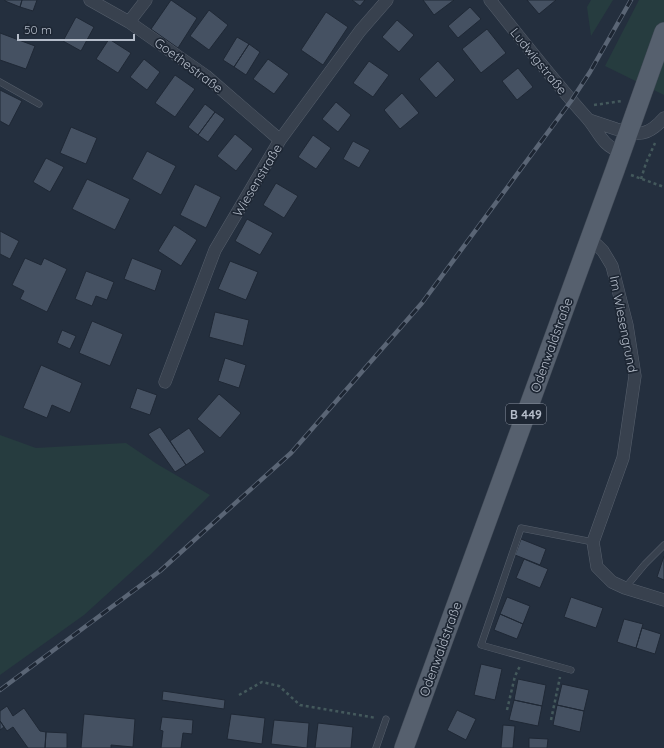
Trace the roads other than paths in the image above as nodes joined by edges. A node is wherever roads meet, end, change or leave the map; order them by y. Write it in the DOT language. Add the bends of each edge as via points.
graph roads {
  1 [pos="90,0"];
  2 [pos="146,0"];
  3 [pos="387,0"];
  4 [pos="490,0"];
  5 [pos="129,22"];
  6 [pos="664,32"];
  7 [pos="0,82"];
  8 [pos="39,104"];
  9 [pos="664,118"];
  10 [pos="589,120"];
  11 [pos="628,133"];
  12 [pos="280,140"];
  13 [pos="618,161"];
  14 [pos="589,241"];
  15 [pos="165,382"];
  16 [pos="593,542"];
  17 [pos="664,545"];
  18 [pos="625,588"];
  19 [pos="664,600"];
  20 [pos="571,670"];
  21 [pos="386,719"];
  22 [pos="376,748"];
  23 [pos="404,748"];
  1 -- 5 [label="street, Goethestraße"];
  2 -- 5 [label="street"];
  3 -- 12 [label="street, Wiesenstraße" via="360,31"];
  4 -- 10 [label="street, Ludwigstraße"];
  5 -- 12 [label="street, Goethestraße" via="206,76"];
  6 -- 11 [label="main road, Odenwaldstraße / B 449"];
  7 -- 8 [label="lane"];
  9 -- 11 [label="street" via="648,132"];
  10 -- 11 [label="street, Ludwigstraße"];
  10 -- 13 [label="street, Ludwigstraße"];
  11 -- 13 [label="main road, Odenwaldstraße / B 449"];
  12 -- 15 [label="street, Wiesenstraße" via="215,250"];
  13 -- 14 [label="main road, Odenwaldstraße / B 449"];
  14 -- 16 [label="street, Im Wiesengrund" via="603,251 612,266 627,325 635,376 622,458"];
  14 -- 23 [label="main road, Odenwaldstraße / B 449"];
  16 -- 18 [label="street, Im Wiesengrund" via="597,567 612,582"];
  16 -- 20 [label="lane" via="521,528 482,645"];
  17 -- 18 [label="lane"];
  18 -- 19 [label="street, Im Wiesengrund"];
  21 -- 22 [label="lane"];
}
